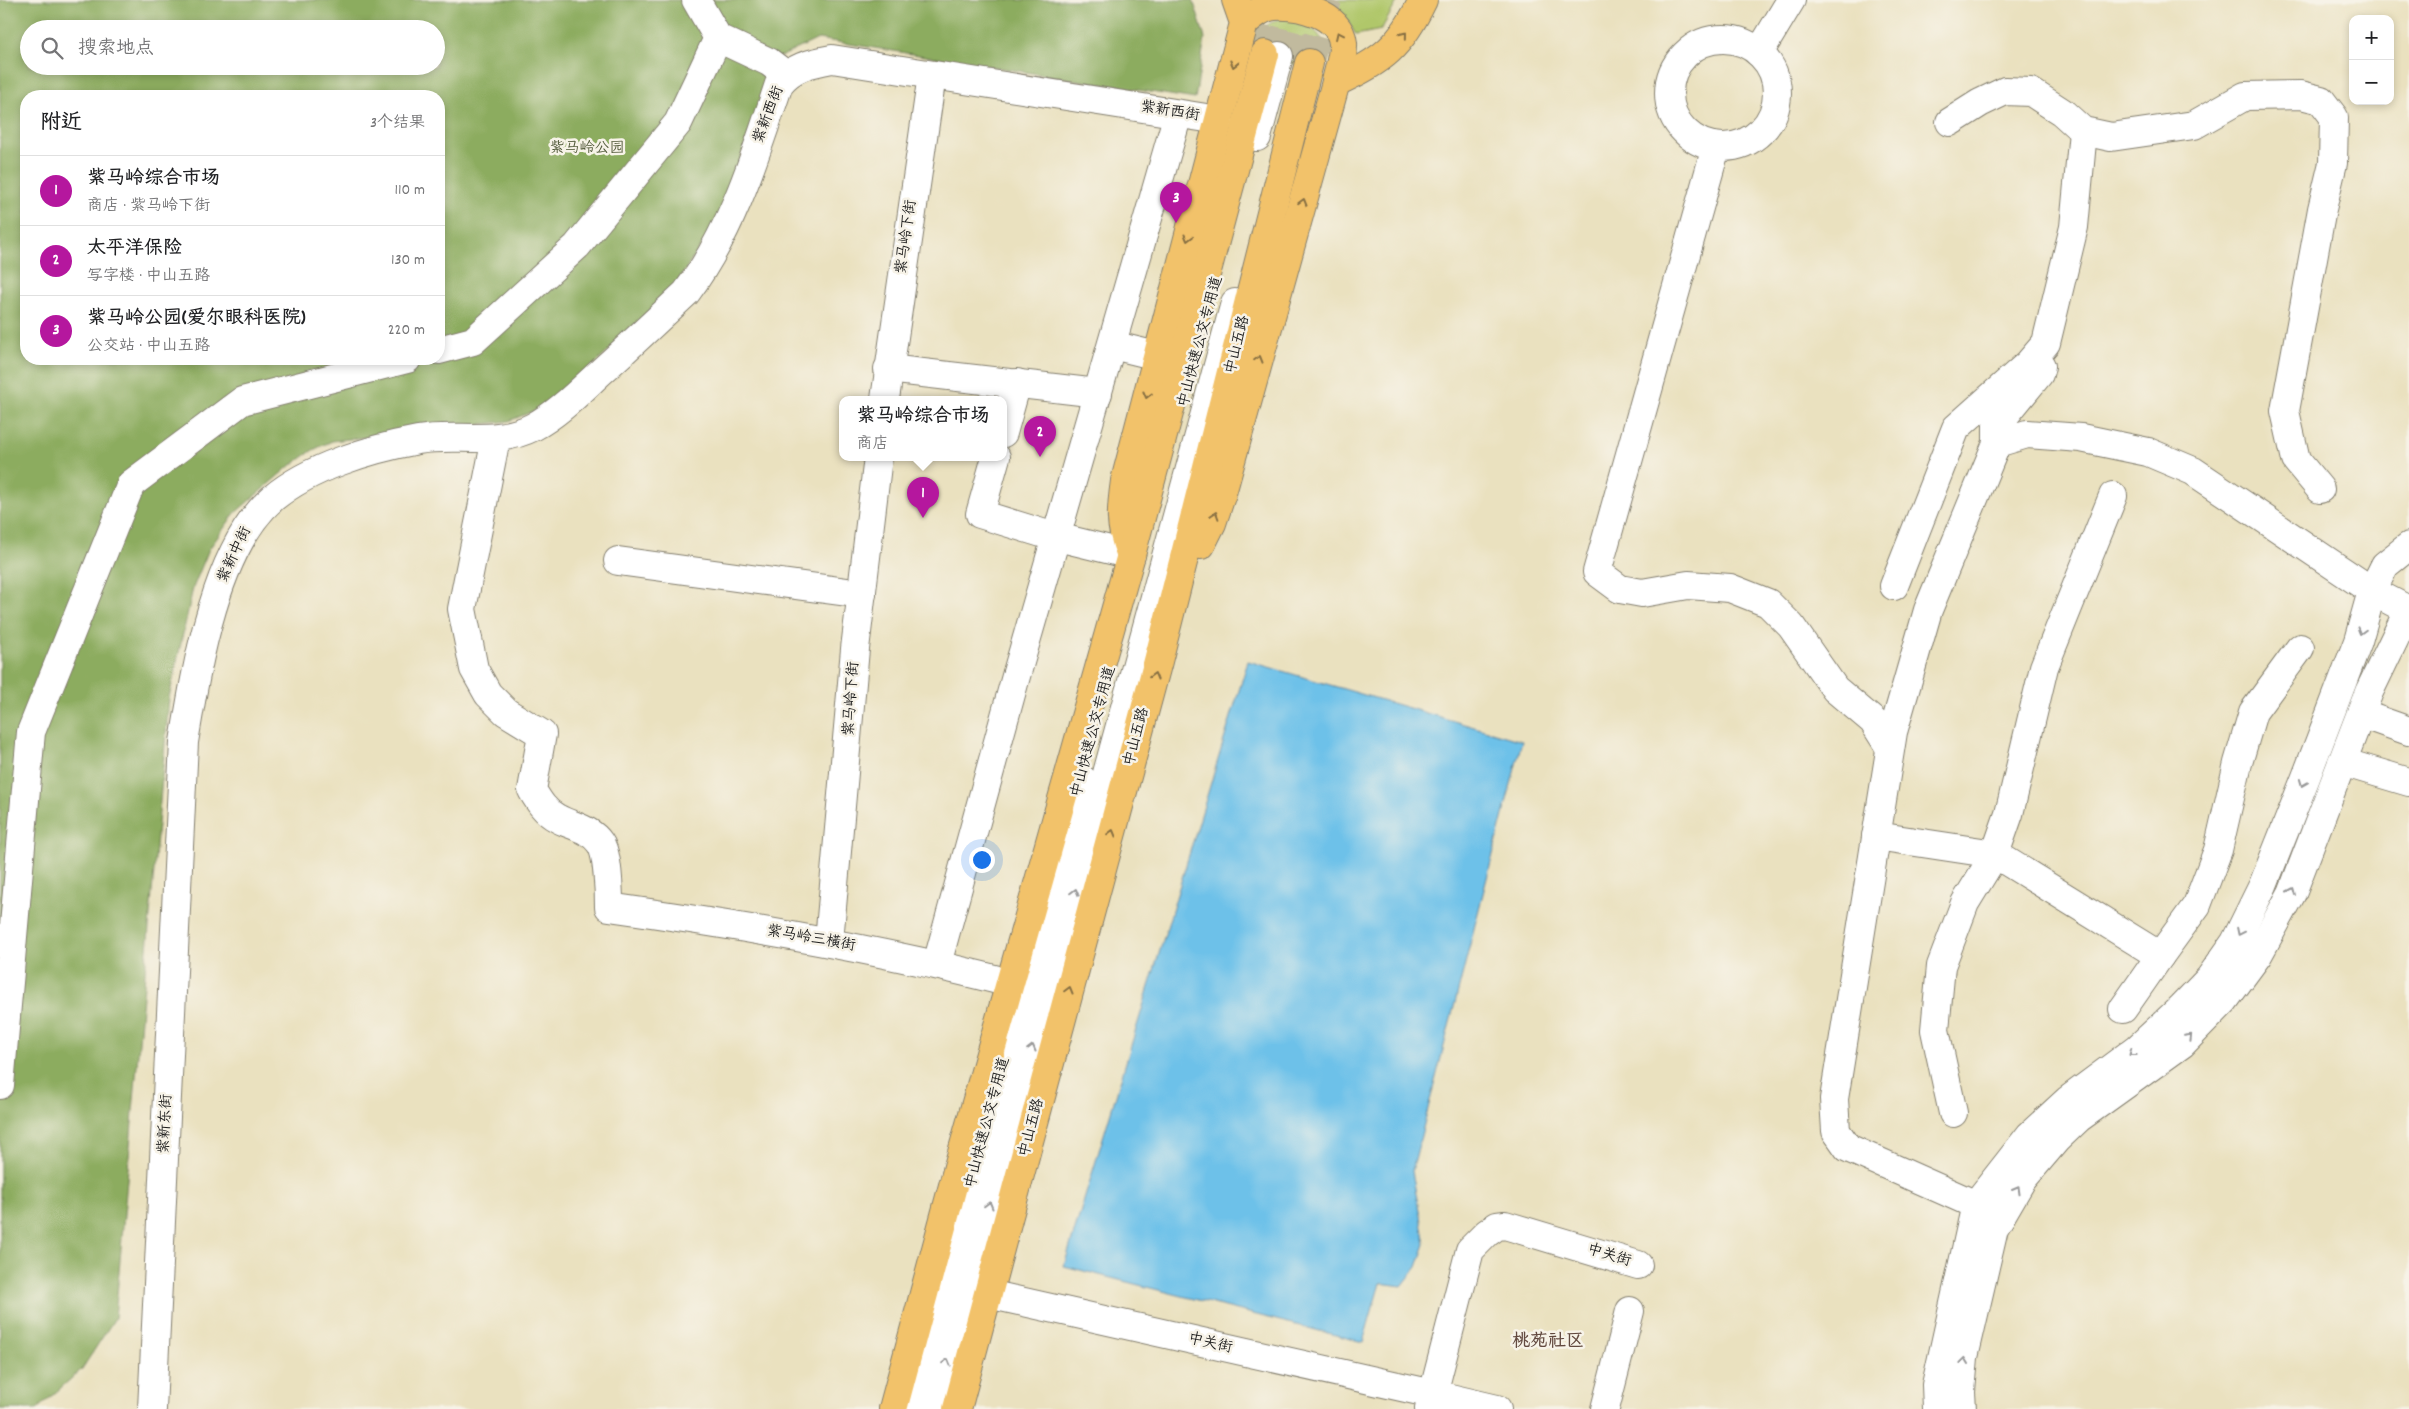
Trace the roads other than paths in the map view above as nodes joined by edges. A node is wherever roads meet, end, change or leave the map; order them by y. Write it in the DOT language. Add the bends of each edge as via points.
graph roads {
  1 [pos="696,0"];
  2 [pos="1423,0"];
  3 [pos="1791,0"];
  4 [pos="1240,12"];
  5 [pos="718,38"];
  6 [pos="1759,53"];
  7 [pos="1289,59"];
  8 [pos="932,74"];
  9 [pos="786,75"];
  10 [pos="1336,82"];
  11 [pos="1178,114"];
  12 [pos="1219,120"];
  13 [pos="1950,122"];
  14 [pos="2083,131"];
  15 [pos="1716,147"];
  16 [pos="2046,343"];
  17 [pos="1112,345"];
  18 [pos="445,348"];
  19 [pos="1157,356"];
  20 [pos="383,365"];
  21 [pos="888,369"];
  22 [pos="1017,383"];
  23 [pos="1098,393"];
  24 [pos="885,396"];
  25 [pos="1007,419"];
  26 [pos="504,437"];
  27 [pos="1997,443"];
  28 [pos="878,461"];
  29 [pos="995,461"];
  30 [pos="2320,488"];
  31 [pos="2113,496"];
  32 [pos="2409,546"];
  33 [pos="1131,555"];
  34 [pos="618,561"];
  35 [pos="1181,571"];
  36 [pos="1894,586"];
  37 [pos="2372,591"];
  38 [pos="862,594"];
  39 [pos="2409,610"];
  40 [pos="2300,648"];
  41 [pos="2361,714"];
  42 [pos="2409,730"];
  43 [pos="1890,748"];
  44 [pos="2342,762"];
  45 [pos="2409,782"];
  46 [pos="1876,836"];
  47 [pos="180,839"];
  48 [pos="1995,854"];
  49 [pos="829,941"];
  50 [pos="2160,956"];
  51 [pos="937,964"];
  52 [pos="1010,983"];
  53 [pos="2123,1009"];
  54 [pos="0,1085"];
  55 [pos="1953,1113"];
  56 [pos="1976,1204"];
  57 [pos="2002,1216"];
  58 [pos="1638,1265"];
  59 [pos="988,1294"];
  60 [pos="1630,1311"];
  61 [pos="1431,1401"];
  62 [pos="152,1409"];
  63 [pos="893,1409"];
  64 [pos="910,1409"];
  65 [pos="934,1409"];
  66 [pos="957,1409"];
  67 [pos="1496,1409"];
  68 [pos="1605,1409"];
  69 [pos="1937,1409"];
  70 [pos="1962,1409"];
  1 -- 5 [label="street"];
  10 -- 2 [label="main road, one-way" via="1364,70 1393,49 1410,28"];
  3 -- 6 [label="street"];
  10 -- 4 [label="main road, one-way" via="1343,43 1335,25 1317,12 1297,7 1272,6 1257,12"];
  4 -- 12 [label="main road, one-way"];
  5 -- 9 [label="street" via="769,62"];
  5 -- 18 [label="street" via="678,123 577,246 472,341"];
  6 -- 15 [label="street" via="1774,73 1777,92 1774,111 1765,127 1750,140"];
  6 -- 15 [label="street" via="1750,45 1732,39 1713,39 1697,44 1683,55 1674,69 1668,86 1669,103 1675,119 1692,137"];
  7 -- 33 [label="main road"];
  7 -- 35 [label="main road, 中山五路"];
  7 -- 64 [label="street, 中山快速公交专用道"];
  65 -- 7 [label="street, 中山快速公交专用道, one-way"];
  8 -- 9 [label="street, 紫新西街" via="832,59 812,62"];
  8 -- 11 [label="street, 紫新西街"];
  8 -- 21 [label="street, 紫马岭下街"];
  9 -- 26 [label="street, 紫新西街" via="779,84 728,221 711,256 690,287 570,400 533,427"];
  35 -- 10 [label="main road, one-way" via="1203,543 1220,501"];
  11 -- 12 [label="street, 紫新西街"];
  11 -- 17 [label="street"];
  12 -- 19 [label="main road, one-way"];
  13 -- 14 [label="street" via="1980,102 2005,91 2031,92 2062,112"];
  14 -- 16 [label="street" via="2074,227"];
  14 -- 30 [label="street" via="2111,136 2194,126 2245,96 2301,95 2321,100 2334,116 2333,163 2285,411 2296,460"];
  15 -- 43 [label="street" via="1598,572 1620,589 1642,593 1688,585 1730,588 1768,603 1791,626 1835,689 1873,721"];
  16 -- 27 [label="street" via="2039,374 1997,425"];
  16 -- 36 [label="street" via="2028,364 1956,428"];
  17 -- 19 [label="street"];
  17 -- 23 [label="street"];
  19 -- 33 [label="main road, one-way" via="1120,511 1122,532"];
  20 -- 54 [label="street" via="242,401 131,484 31,732"];
  21 -- 22 [label="street"];
  21 -- 24 [label="street, 紫马岭下街"];
  22 -- 23 [label="street"];
  22 -- 25 [label="street"];
  23 -- 51 [label="street"];
  26 -- 47 [label="street, 紫新中街" via="437,436 352,456 299,480 272,499 250,522 222,581 196,668 184,742"];
  26 -- 49 [label="street, 紫马岭三横街" via="462,609 474,669 488,694 506,712 542,734 532,790 542,806 556,818 583,829 600,843 609,907"];
  27 -- 37 [label="street" via="2027,434 2081,438 2148,452 2194,471"];
  27 -- 43 [label="street" via="1928,610"];
  28 -- 38 [label="street, 紫马岭下街"];
  29 -- 33 [label="street" via="980,514"];
  31 -- 48 [label="street" via="2044,667 2009,814"];
  32 -- 37 [label="street" via="2385,565"];
  33 -- 52 [label="main road"];
  34 -- 38 [label="street"];
  59 -- 35 [label="main road, 中山五路, one-way"];
  37 -- 39 [label="street"];
  37 -- 56 [label="street, one-way" via="2358,641 2306,777 2263,885 2235,942 2209,978 2182,1007 2138,1048 2068,1100 2030,1135"];
  38 -- 49 [label="street, 紫马岭下街"];
  39 -- 41 [label="street"];
  40 -- 50 [label="street" via="2253,712 2218,850 2197,905"];
  41 -- 42 [label="street"];
  41 -- 44 [label="street"];
  43 -- 46 [label="street"];
  44 -- 45 [label="street"];
  57 -- 44 [label="street, one-way" via="2022,1180 2056,1140 2080,1118 2182,1044 2224,1001 2258,955 2292,893"];
  46 -- 48 [label="street"];
  46 -- 56 [label="street" via="1834,1099 1836,1131 1848,1148"];
  47 -- 62 [label="street, 紫新东街"];
  48 -- 50 [label="street"];
  48 -- 55 [label="street" via="1965,903 1941,966 1935,1030"];
  49 -- 51 [label="street, 紫马岭三横街"];
  50 -- 53 [label="street"];
  51 -- 52 [label="street, 紫马岭三横街"];
  52 -- 63 [label="main road"];
  56 -- 57 [label="street"];
  56 -- 69 [label="street" via="1936,1385"];
  70 -- 57 [label="street, one-way" via="1960,1392 1964,1357 1994,1228"];
  58 -- 61 [label="street, 中关街" via="1505,1225 1497,1226 1470,1250"];
  59 -- 61 [label="street, 中关街"];
  59 -- 66 [label="main road, 中山五路"];
  60 -- 68 [label="street"];
  61 -- 67 [label="street, 中关街"];
}
